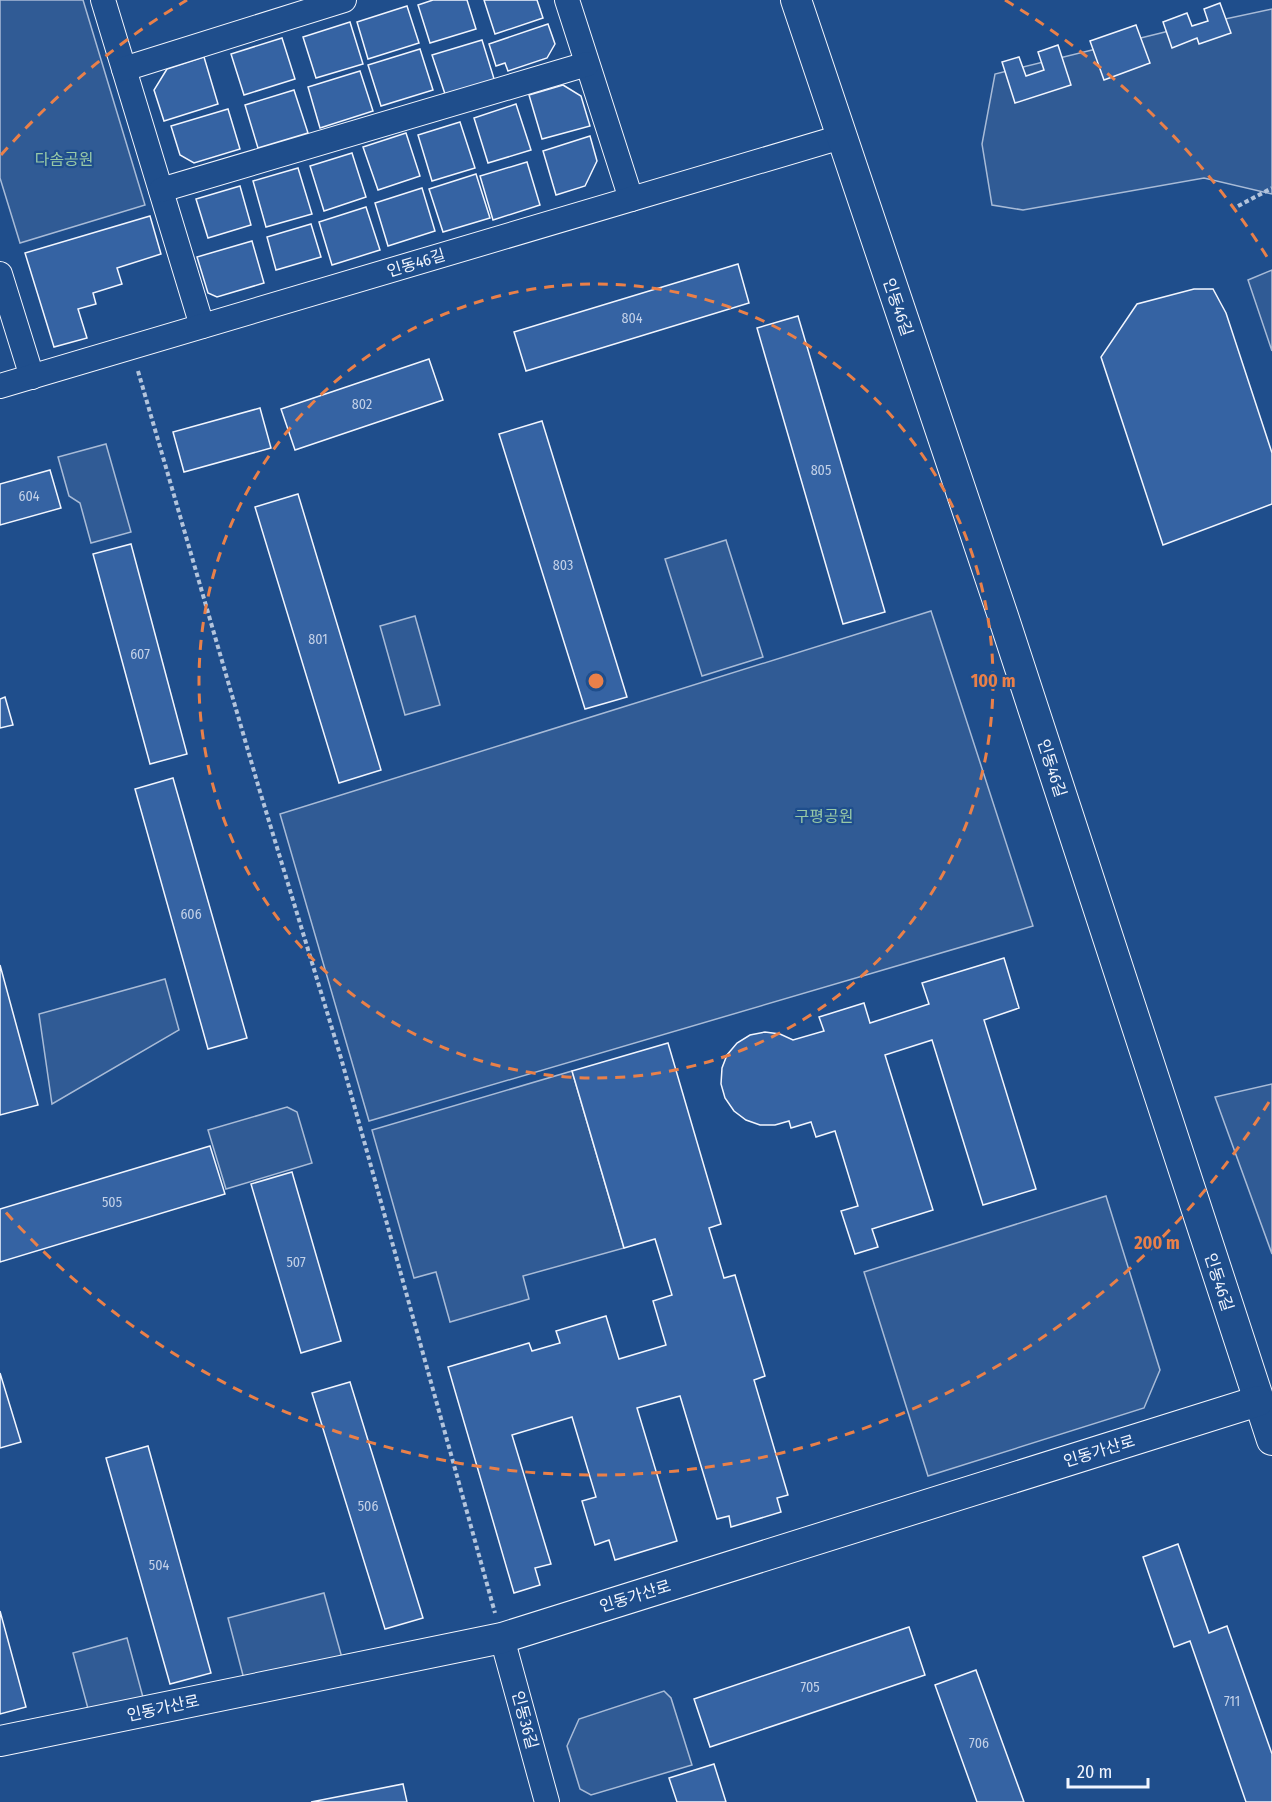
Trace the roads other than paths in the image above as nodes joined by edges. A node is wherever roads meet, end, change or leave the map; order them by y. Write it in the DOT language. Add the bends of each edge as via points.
graph roads {
  1 [pos="103,0"];
  2 [pos="344,0"];
  3 [pos="567,0"];
  4 [pos="796,0"];
  5 [pos="587,63"];
  6 [pos="124,69"];
  7 [pos="841,137"];
  8 [pos="160,190"];
  9 [pos="631,199"];
  10 [pos="0,274"];
  11 [pos="202,326"];
  12 [pos="32,377"];
  13 [pos="0,387"];
  14 [pos="1258,1401"];
  15 [pos="1272,1440"];
  16 [pos="502,1638"];
  17 [pos="0,1741"];
  18 [pos="547,1802"];
  1 -- 6 [label="street"];
  2 -- 6 [label="street"];
  3 -- 5 [label="street"];
  4 -- 7 [label="street, 인동46길"];
  5 -- 8 [label="street"];
  5 -- 9 [label="street"];
  6 -- 8 [label="street"];
  7 -- 9 [label="street, 인동46길"];
  7 -- 14 [label="street, 인동46길" via="1003,616"];
  8 -- 11 [label="street"];
  9 -- 11 [label="street, 인동46길"];
  10 -- 12 [label="street"];
  11 -- 12 [label="street, 인동46길"];
  12 -- 13 [label="street, 인동46길"];
  14 -- 15 [label="street"];
  14 -- 16 [label="street, 인동가산로"];
  16 -- 17 [label="street, 인동가산로"];
  16 -- 18 [label="street, 인동36길"];
}
